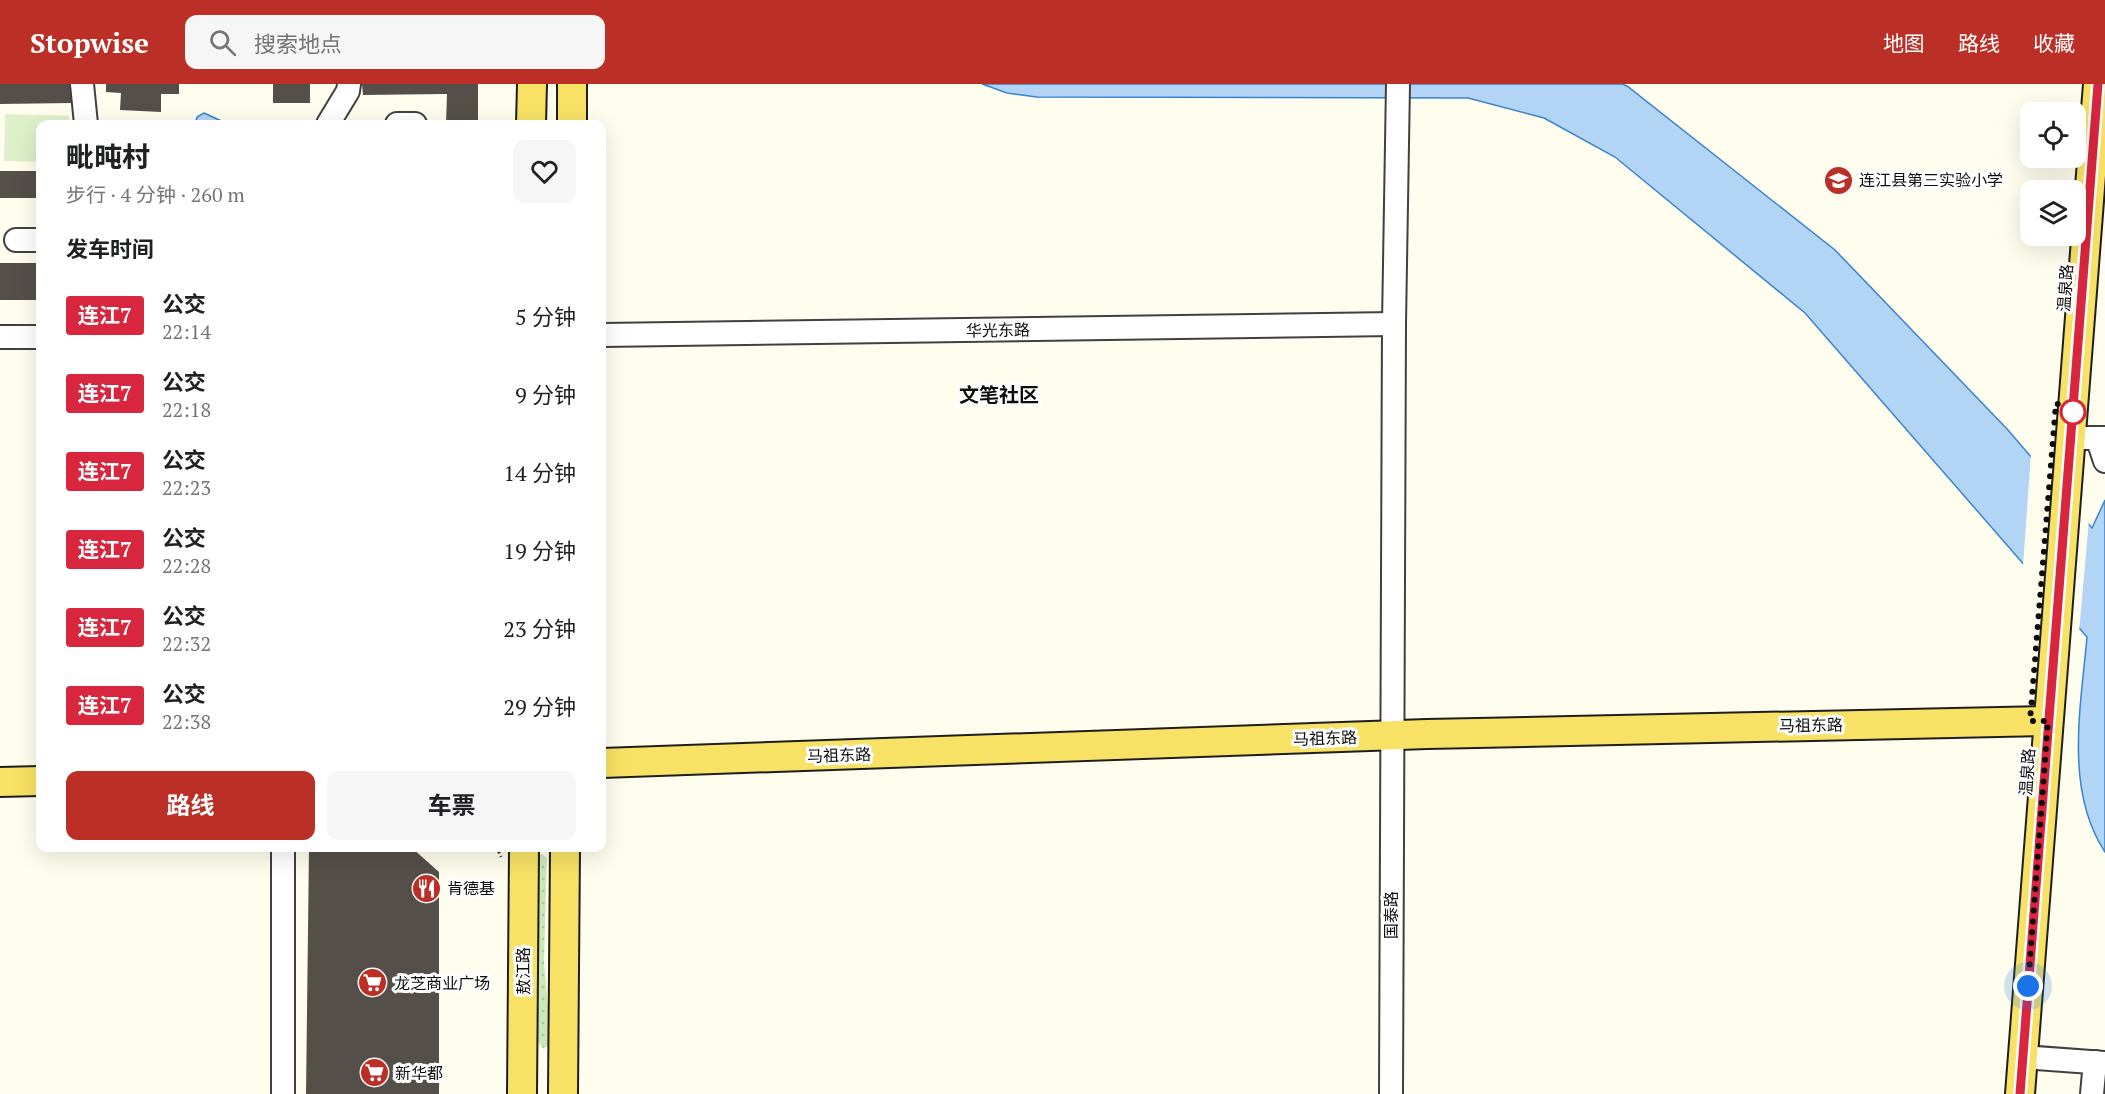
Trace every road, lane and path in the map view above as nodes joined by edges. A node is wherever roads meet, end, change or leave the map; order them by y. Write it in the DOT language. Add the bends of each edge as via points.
graph roads {
  1 [pos="82,84"];
  2 [pos="349,84"];
  3 [pos="532,84"];
  4 [pos="572,84"];
  5 [pos="1398,84"];
  6 [pos="2080,84"];
  7 [pos="2098,84"];
  8 [pos="2079,102"];
  9 [pos="86,120"];
  10 [pos="330,120"];
  11 [pos="531,120"];
  12 [pos="572,120"];
  13 [pos="16,240"];
  14 [pos="36,240"];
  15 [pos="2069,246"];
  16 [pos="1394,324"];
  17 [pos="606,335"];
  18 [pos="0,337"];
  19 [pos="36,338"];
  20 [pos="2095,444"];
  21 [pos="2060,470"];
  22 [pos="2039,721"];
  23 [pos="1392,736"];
  24 [pos="606,763"];
  25 [pos="36,781"];
  26 [pos="0,782"];
  27 [pos="283,852"];
  28 [pos="524,852"];
  29 [pos="565,852"];
  30 [pos="2023,1057"];
  31 [pos="2100,1062"];
  32 [pos="283,1094"];
  33 [pos="522,1094"];
  34 [pos="563,1094"];
  35 [pos="1390,1094"];
  36 [pos="2002,1094"];
  37 [pos="2020,1094"];
  38 [pos="2092,1094"];
  1 -- 9 [label="street"];
  2 -- 10 [label="street"];
  3 -- 11 [label="main road"];
  4 -- 12 [label="main road"];
  5 -- 16 [label="street, 国泰路"];
  6 -- 8 [label="main road"];
  7 -- 20 [label="main road, 温泉路"];
  13 -- 14 [label="street"];
  15 -- 21 [label="main road, 温泉路"];
  16 -- 17 [label="street, 华光东路"];
  16 -- 23 [label="street, 国泰路"];
  18 -- 19 [label="street"];
  20 -- 21 [label="main road, 温泉路"];
  21 -- 22 [label="main road, 温泉路"];
  22 -- 23 [label="main road, 马祖东路"];
  22 -- 30 [label="main road, 温泉路"];
  22 -- 36 [label="main road, 温泉路"];
  23 -- 24 [label="main road, 马祖东路"];
  23 -- 35 [label="street, 国泰路"];
  25 -- 26 [label="main road"];
  27 -- 32 [label="street"];
  28 -- 33 [label="main road, 敖江路"];
  29 -- 34 [label="main road"];
  30 -- 31 [label="street"];
  30 -- 37 [label="main road, 温泉路"];
  31 -- 38 [label="street"];
}
